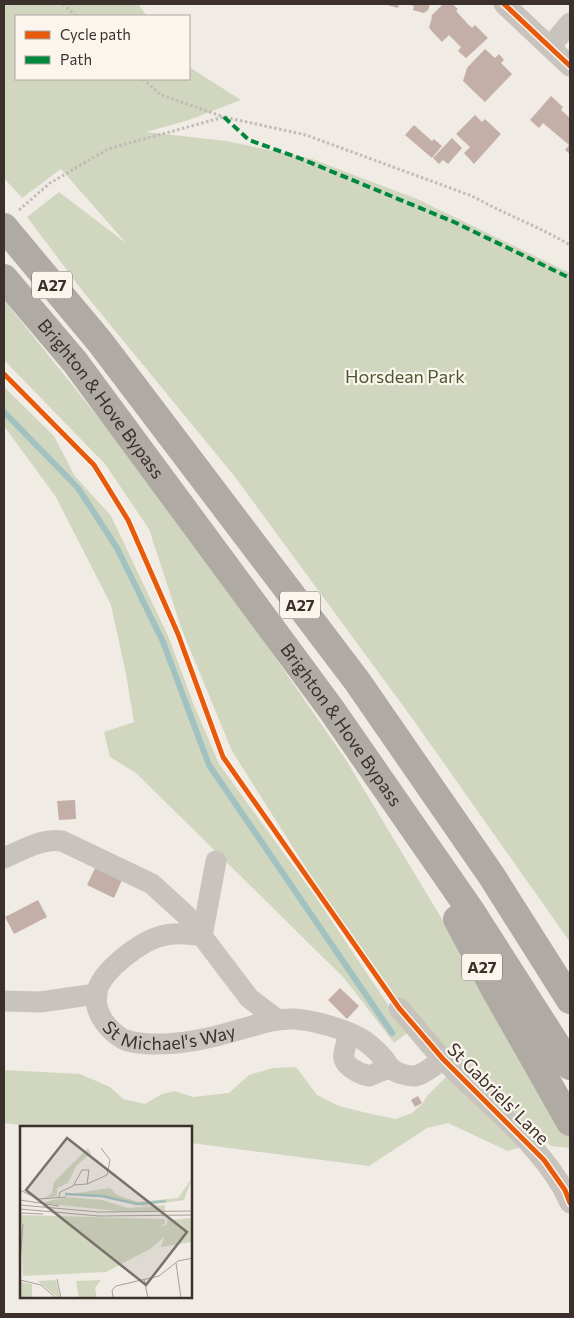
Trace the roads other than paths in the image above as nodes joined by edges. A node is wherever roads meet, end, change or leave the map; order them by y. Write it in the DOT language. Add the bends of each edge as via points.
graph roads {
  1 [pos="504,4"];
  2 [pos="570,23"];
  3 [pos="550,47"];
  4 [pos="570,66"];
  5 [pos="10,219"];
  6 [pos="4,278"];
  7 [pos="399,809"];
  8 [pos="4,858"];
  9 [pos="216,861"];
  10 [pos="491,875"];
  11 [pos="202,936"];
  12 [pos="570,974"];
  13 [pos="97,996"];
  14 [pos="570,1000"];
  15 [pos="5,1001"];
  16 [pos="399,1008"];
  17 [pos="278,1020"];
  18 [pos="349,1033"];
  19 [pos="442,1059"];
  20 [pos="570,1066"];
  21 [pos="392,1069"];
  22 [pos="570,1122"];
  23 [pos="570,1203"];
  1 -- 3 [label="street"];
  2 -- 3 [label="street"];
  3 -- 4 [label="street"];
  5 -- 10 [label="highway, Brighton & Hove Bypass / A27" via="357,680"];
  6 -- 7 [label="highway, Brighton & Hove Bypass / A27" via="81,370 331,708"];
  7 -- 20 [label="highway, Brighton & Hove Bypass / A27" via="471,911"];
  7 -- 22 [label="highway, A27"];
  8 -- 11 [label="street, St Michael's Way" via="39,843 62,841 152,884 187,916"];
  9 -- 11 [label="street"];
  10 -- 12 [label="highway, A27"];
  10 -- 14 [label="highway, Brighton & Hove Bypass / A27"];
  11 -- 13 [label="street, St Michael's Way" via="168,934 144,944 124,957 108,974 98,988"];
  11 -- 17 [label="street, St Michael's Way" via="249,998"];
  13 -- 15 [label="street" via="40,1002"];
  13 -- 17 [label="street, St Michael's Way" via="98,1009 112,1032 136,1043 166,1045 207,1039"];
  16 -- 19 [label="street, St Gabriels' Lane"];
  17 -- 18 [label="street, St Michael's Way" via="295,1019"];
  18 -- 21 [label="street, St Michael's Way" via="376,1050"];
  18 -- 21 [label="street" via="343,1056 346,1063 369,1076"];
  19 -- 21 [label="street" via="415,1076"];
  19 -- 23 [label="street, St Gabriels' Lane" via="544,1160"];
}
